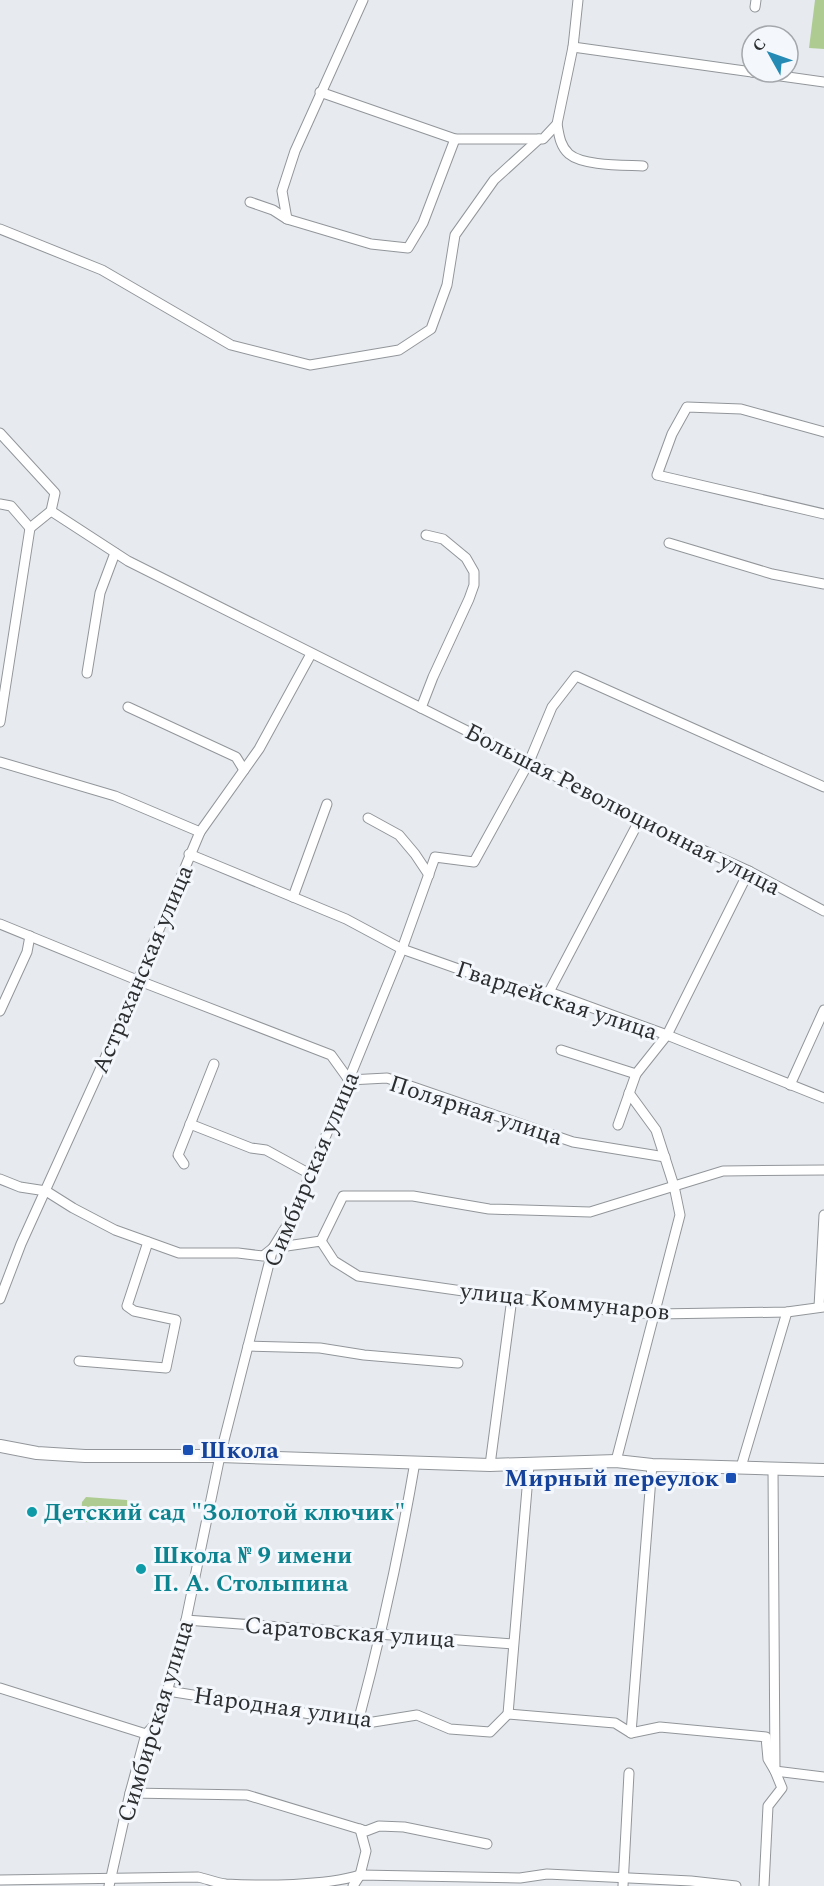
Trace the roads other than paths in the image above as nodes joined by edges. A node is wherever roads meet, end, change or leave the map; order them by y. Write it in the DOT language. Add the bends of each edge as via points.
graph roads {
  1 [pos="363,0"];
  2 [pos="578,0"];
  3 [pos="573,47"];
  4 [pos="740,70"];
  5 [pos="800,79"];
  6 [pos="824,82"];
  7 [pos="321,92"];
  8 [pos="557,124"];
  9 [pos="455,139"];
  10 [pos="539,139"];
  11 [pos="643,166"];
  12 [pos="250,202"];
  13 [pos="287,219"];
  14 [pos="0,230"];
  15 [pos="824,432"];
  16 [pos="0,433"];
  17 [pos="0,504"];
  18 [pos="51,511"];
  19 [pos="824,514"];
  20 [pos="30,528"];
  21 [pos="426,535"];
  22 [pos="669,543"];
  23 [pos="115,553"];
  24 [pos="824,584"];
  25 [pos="311,654"];
  26 [pos="87,673"];
  27 [pos="129,707"];
  28 [pos="421,708"];
  29 [pos="0,722"];
  30 [pos="0,762"];
  31 [pos="529,762"];
  32 [pos="244,770"];
  33 [pos="824,787"];
  34 [pos="327,804"];
  35 [pos="368,818"];
  36 [pos="639,820"];
  37 [pos="200,832"];
  38 [pos="189,854"];
  39 [pos="749,871"];
  40 [pos="429,875"];
  41 [pos="293,897"];
  42 [pos="824,910"];
  43 [pos="0,924"];
  44 [pos="30,936"];
  45 [pos="402,949"];
  46 [pos="137,980"];
  47 [pos="549,992"];
  48 [pos="824,1010"];
  49 [pos="0,1011"];
  50 [pos="667,1035"];
  51 [pos="561,1050"];
  52 [pos="214,1064"];
  53 [pos="636,1074"];
  54 [pos="348,1080"];
  55 [pos="790,1084"];
  56 [pos="629,1093"];
  57 [pos="824,1098"];
  58 [pos="190,1124"];
  59 [pos="618,1125"];
  60 [pos="665,1157"];
  61 [pos="184,1164"];
  62 [pos="824,1170"];
  63 [pos="310,1174"];
  64 [pos="0,1179"];
  65 [pos="674,1186"];
  66 [pos="45,1191"];
  67 [pos="824,1215"];
  68 [pos="321,1240"];
  69 [pos="148,1242"];
  70 [pos="273,1248"];
  71 [pos="512,1298"];
  72 [pos="0,1299"];
  73 [pos="821,1307"];
  74 [pos="787,1312"];
  75 [pos="656,1314"];
  76 [pos="248,1347"];
  77 [pos="79,1361"];
  78 [pos="458,1363"];
  79 [pos="0,1446"];
  80 [pos="220,1456"];
  81 [pos="616,1461"];
  82 [pos="415,1462"];
  83 [pos="490,1465"];
  84 [pos="530,1465"];
  85 [pos="652,1465"];
  86 [pos="741,1467"];
  87 [pos="773,1468"];
  88 [pos="824,1470"];
  89 [pos="186,1620"];
  90 [pos="380,1634"];
  91 [pos="513,1644"];
  92 [pos="0,1688"];
  93 [pos="168,1691"];
  94 [pos="508,1714"];
  95 [pos="358,1722"];
  96 [pos="631,1733"];
  97 [pos="146,1734"];
  98 [pos="775,1771"];
  99 [pos="629,1773"];
  100 [pos="824,1777"];
  101 [pos="130,1793"];
  102 [pos="360,1829"];
  103 [pos="488,1844"];
  104 [pos="360,1875"];
  105 [pos="0,1880"];
  106 [pos="109,1882"];
  107 [pos="623,1882"];
  108 [pos="353,1886"];
  109 [pos="736,1886"];
  110 [pos="764,1886"];
  1 -- 7 [label="street"];
  2 -- 3 [label="street"];
  3 -- 4 [label="street"];
  3 -- 8 [label="street"];
  5 -- 6 [label="street"];
  7 -- 9 [label="street"];
  7 -- 13 [label="street" via="282,191"];
  8 -- 10 [label="street"];
  8 -- 11 [label="street" via="560,140 570,154 586,162"];
  9 -- 10 [label="street"];
  9 -- 13 [label="street" via="423,224 408,248 371,244"];
  10 -- 14 [label="street" via="494,180 455,235 447,285 431,329 399,350 310,365 231,345 102,270"];
  12 -- 13 [label="street"];
  15 -- 19 [label="street" via="741,409 687,407 657,475"];
  16 -- 18 [label="street" via="55,493"];
  17 -- 20 [label="street" via="11,506"];
  18 -- 20 [label="street"];
  18 -- 23 [label="street, Большая Революционная улица"];
  20 -- 29 [label="street"];
  21 -- 28 [label="street" via="443,539 466,558 474,578 469,599"];
  22 -- 24 [label="street" via="772,574"];
  23 -- 25 [label="street, Большая Революционная улица"];
  23 -- 26 [label="street" via="100,593"];
  25 -- 28 [label="street, Большая Революционная улица"];
  25 -- 32 [label="street, Астраханская улица"];
  27 -- 32 [label="street" via="236,757"];
  28 -- 31 [label="street, Большая Революционная улица"];
  30 -- 37 [label="street" via="115,796"];
  31 -- 33 [label="street" via="552,708 576,676"];
  31 -- 36 [label="street, Большая Революционная улица"];
  31 -- 40 [label="street, Симбирская улица" via="474,862 435,857"];
  32 -- 37 [label="street, Астраханская улица"];
  34 -- 41 [label="street"];
  35 -- 40 [label="street" via="399,835"];
  36 -- 39 [label="street, Большая Революционная улица"];
  36 -- 47 [label="street"];
  37 -- 38 [label="street, Астраханская улица"];
  38 -- 41 [label="street, Гвардейская улица"];
  38 -- 46 [label="street, Астраханская улица"];
  39 -- 42 [label="street, Большая Революционная улица"];
  39 -- 50 [label="street"];
  40 -- 45 [label="street, Симбирская улица"];
  41 -- 45 [label="street, Гвардейская улица"];
  43 -- 44 [label="street"];
  44 -- 46 [label="street"];
  44 -- 49 [label="street" via="27,952"];
  45 -- 47 [label="street, Гвардейская улица" via="518,990"];
  45 -- 54 [label="street, Симбирская улица"];
  46 -- 54 [label="street" via="331,1055"];
  46 -- 66 [label="street, Астраханская улица"];
  47 -- 50 [label="street, Гвардейская улица"];
  48 -- 55 [label="street"];
  50 -- 53 [label="street"];
  50 -- 55 [label="street, Гвардейская улица"];
  51 -- 53 [label="street"];
  52 -- 58 [label="street"];
  53 -- 56 [label="street"];
  54 -- 60 [label="street, Полярная улица" via="387,1078 573,1142"];
  54 -- 63 [label="street, Симбирская улица"];
  55 -- 57 [label="street, Гвардейская улица"];
  56 -- 59 [label="street"];
  56 -- 60 [label="street" via="656,1130"];
  58 -- 61 [label="street" via="178,1155"];
  58 -- 63 [label="street" via="266,1150"];
  60 -- 65 [label="street"];
  62 -- 65 [label="street" via="723,1171"];
  63 -- 70 [label="street, Симбирская улица" via="294,1214"];
  64 -- 66 [label="street"];
  65 -- 68 [label="street" via="590,1212 489,1209 413,1197 343,1196"];
  65 -- 75 [label="street" via="680,1215"];
  66 -- 69 [label="street" via="115,1230"];
  66 -- 72 [label="street, Астраханская улица"];
  67 -- 73 [label="street"];
  68 -- 70 [label="street"];
  68 -- 71 [label="street, улица Коммунаров" via="334,1261 358,1276"];
  69 -- 70 [label="street" via="180,1253 263,1256"];
  69 -- 77 [label="street" via="128,1306 176,1320 166,1368"];
  70 -- 76 [label="street, Симбирская улица"];
  71 -- 75 [label="street, улица Коммунаров"];
  71 -- 83 [label="street"];
  73 -- 74 [label="street, улица Коммунаров"];
  74 -- 75 [label="street, улица Коммунаров"];
  74 -- 86 [label="street"];
  75 -- 81 [label="street"];
  76 -- 78 [label="street" via="320,1348"];
  76 -- 80 [label="street, Симбирская улица"];
  79 -- 80 [label="main road" via="85,1456"];
  80 -- 82 [label="main road"];
  80 -- 89 [label="street, Симбирская улица"];
  81 -- 84 [label="main road"];
  81 -- 85 [label="main road"];
  82 -- 83 [label="main road"];
  82 -- 90 [label="street"];
  83 -- 84 [label="main road"];
  84 -- 91 [label="street"];
  85 -- 86 [label="main road"];
  85 -- 96 [label="street"];
  86 -- 87 [label="main road"];
  87 -- 88 [label="main road"];
  87 -- 98 [label="street"];
  89 -- 90 [label="street, Саратовская улица"];
  89 -- 93 [label="street, Симбирская улица"];
  90 -- 91 [label="street, Саратовская улица"];
  90 -- 95 [label="street"];
  91 -- 94 [label="street"];
  92 -- 97 [label="street"];
  93 -- 95 [label="street, Народная улица"];
  93 -- 97 [label="street, Симбирская улица" via="160,1719"];
  94 -- 95 [label="street, Народная улица" via="490,1732 450,1729 417,1715"];
  94 -- 96 [label="street" via="615,1723"];
  96 -- 98 [label="street" via="660,1727 766,1737 768,1759"];
  97 -- 101 [label="street, Симбирская улица"];
  98 -- 100 [label="street"];
  98 -- 110 [label="street" via="782,1788 768,1806"];
  99 -- 107 [label="street"];
  101 -- 102 [label="street" via="247,1795"];
  101 -- 106 [label="street, Симбирская улица"];
  102 -- 103 [label="street" via="404,1827"];
  102 -- 104 [label="street" via="366,1851"];
  104 -- 106 [label="street" via="339,1882 224,1884 198,1877"];
  104 -- 107 [label="street" via="520,1878 547,1874"];
  104 -- 108 [label="street"];
  105 -- 106 [label="street"];
  107 -- 109 [label="street" via="691,1881"];
}
